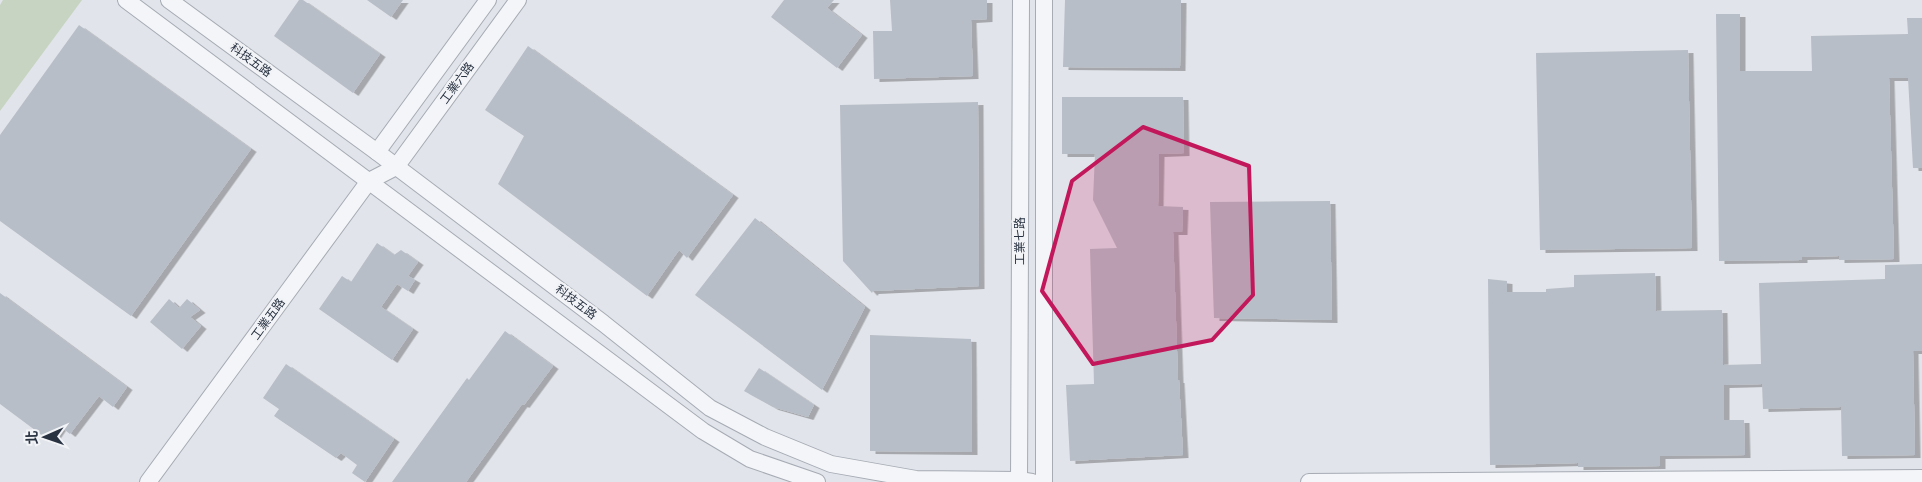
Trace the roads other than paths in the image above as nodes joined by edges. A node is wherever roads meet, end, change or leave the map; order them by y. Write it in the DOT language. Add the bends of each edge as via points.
graph roads {
  1 [pos="126,0"];
  2 [pos="169,0"];
  3 [pos="488,0"];
  4 [pos="518,0"];
  5 [pos="1021,0"];
  6 [pos="1044,0"];
  7 [pos="377,152"];
  8 [pos="396,167"];
  9 [pos="369,181"];
  10 [pos="1922,478"];
  11 [pos="1023,481"];
  12 [pos="148,482"];
  13 [pos="817,482"];
  14 [pos="1044,482"];
  15 [pos="1309,482"];
  1 -- 9 [label="street"];
  2 -- 7 [label="street, 科技五路"];
  3 -- 7 [label="street, 工業六路"];
  4 -- 8 [label="street, 工業六路"];
  5 -- 11 [label="street, 工業七路"];
  6 -- 14 [label="street, 工業七路"];
  7 -- 8 [label="street, 科技五路"];
  8 -- 9 [label="street, 工業五路"];
  8 -- 11 [label="street, 科技五路" via="710,408 765,437 831,464 916,479"];
  9 -- 12 [label="street, 工業五路"];
  9 -- 13 [label="street" via="703,431 750,459"];
  10 -- 15 [label="street"];
}
